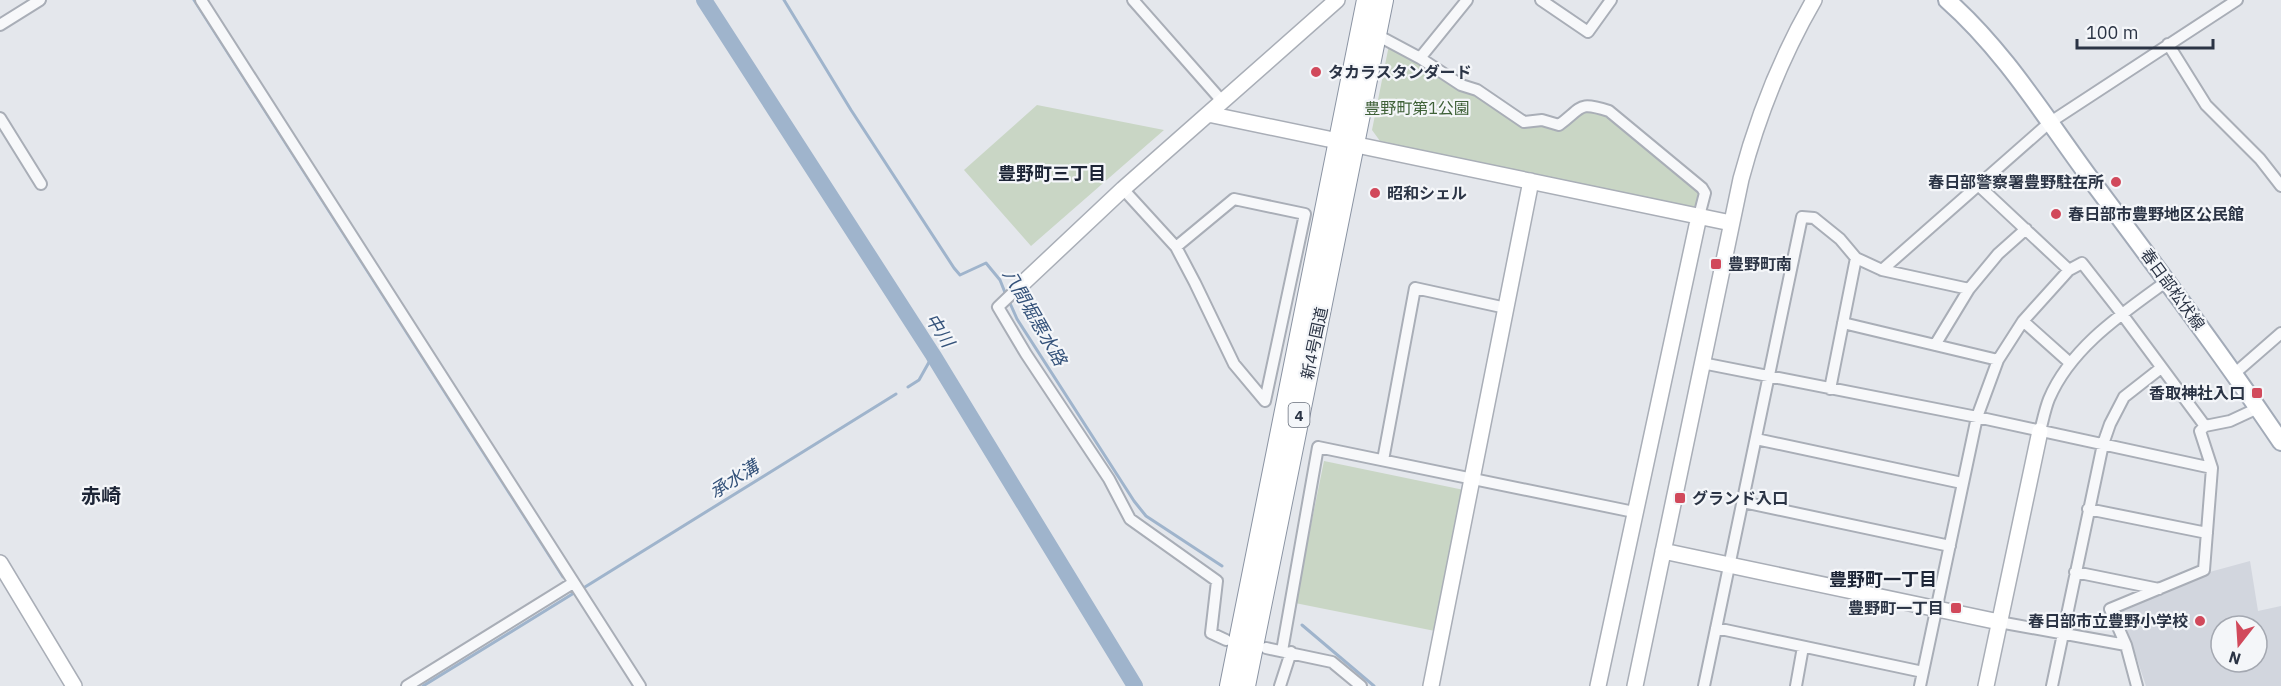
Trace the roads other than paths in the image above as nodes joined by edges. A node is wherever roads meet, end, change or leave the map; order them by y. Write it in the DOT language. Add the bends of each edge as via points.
graph roads {
  1 [pos="40,0"];
  2 [pos="201,0"];
  3 [pos="1337,0"];
  4 [pos="1367,0"];
  5 [pos="1383,0"];
  6 [pos="1467,0"];
  7 [pos="1541,0"];
  8 [pos="1611,0"];
  9 [pos="1814,0"];
  10 [pos="1947,0"];
  11 [pos="2238,0"];
  12 [pos="1138,2"];
  13 [pos="0,25"];
  14 [pos="1377,35"];
  15 [pos="2168,44"];
  16 [pos="1420,58"];
  17 [pos="1222,101"];
  18 [pos="1208,114"];
  19 [pos="0,118"];
  20 [pos="2049,123"];
  21 [pos="1346,143"];
  22 [pos="1531,181"];
  23 [pos="41,184"];
  24 [pos="1977,184"];
  25 [pos="2281,186"];
  26 [pos="1123,189"];
  27 [pos="1699,216"];
  28 [pos="1731,224"];
  29 [pos="2026,229"];
  30 [pos="1176,248"];
  31 [pos="1856,258"];
  32 [pos="1882,270"];
  33 [pos="2069,270"];
  34 [pos="2167,281"];
  35 [pos="1017,289"];
  36 [pos="1969,289"];
  37 [pos="1506,308"];
  38 [pos="2122,314"];
  39 [pos="2023,321"];
  40 [pos="1843,323"];
  41 [pos="2281,333"];
  42 [pos="1935,345"];
  43 [pos="1998,360"];
  44 [pos="1702,363"];
  45 [pos="2070,363"];
  46 [pos="2161,368"];
  47 [pos="2234,374"];
  48 [pos="1768,377"];
  49 [pos="1830,388"];
  50 [pos="2258,408"];
  51 [pos="1977,417"];
  52 [pos="2205,426"];
  53 [pos="2040,431"];
  54 [pos="1756,439"];
  55 [pos="2281,442"];
  56 [pos="2103,444"];
  57 [pos="1383,460"];
  58 [pos="2211,468"];
  59 [pos="1471,478"];
  60 [pos="1962,483"];
  61 [pos="1743,502"];
  62 [pos="2088,509"];
  63 [pos="1634,512"];
  64 [pos="2207,533"];
  65 [pos="1950,546"];
  66 [pos="1663,551"];
  67 [pos="0,563"];
  68 [pos="1729,566"];
  69 [pos="2075,572"];
  70 [pos="573,583"];
  71 [pos="2160,589"];
  72 [pos="1936,609"];
  73 [pos="2000,622"];
  74 [pos="1716,628"];
  75 [pos="2062,635"];
  76 [pos="1226,640"];
  77 [pos="2126,645"];
  78 [pos="1803,647"];
  79 [pos="1266,648"];
  80 [pos="1286,652"];
  81 [pos="1923,672"];
  82 [pos="74,686"];
  83 [pos="407,686"];
  84 [pos="640,686"];
  85 [pos="1230,686"];
  86 [pos="1245,686"];
  87 [pos="1280,686"];
  88 [pos="1361,686"];
  89 [pos="1431,686"];
  90 [pos="1598,686"];
  91 [pos="1635,686"];
  92 [pos="1704,686"];
  93 [pos="1796,686"];
  94 [pos="1920,686"];
  95 [pos="1986,686"];
  96 [pos="2052,686"];
  97 [pos="2137,686"];
  1 -- 13 [label="street"];
  2 -- 70 [label="street"];
  3 -- 17 [label="street"];
  4 -- 21 [label="highway, 新4号国道 / 4"];
  5 -- 14 [label="highway, 新4号国道 / 4"];
  6 -- 16 [label="street"];
  7 -- 8 [label="street" via="1588,32"];
  9 -- 28 [label="street" via="1762,109"];
  10 -- 20 [label="main road, 春日部松伏線" via="2000,57"];
  11 -- 15 [label="street"];
  12 -- 17 [label="street"];
  14 -- 16 [label="street"];
  14 -- 21 [label="highway, 新4号国道 / 4"];
  15 -- 20 [label="street"];
  15 -- 25 [label="street" via="2206,105"];
  16 -- 27 [label="street" via="1524,122 1542,120 1559,125 1581,106 1609,111 1702,188 1705,193"];
  17 -- 18 [label="street"];
  18 -- 21 [label="street"];
  18 -- 26 [label="street"];
  19 -- 23 [label="street"];
  20 -- 24 [label="street"];
  20 -- 34 [label="main road, 春日部松伏線"];
  21 -- 22 [label="street"];
  21 -- 85 [label="highway, 新4号国道 / 4"];
  21 -- 86 [label="highway, 新4号国道 / 4"];
  22 -- 27 [label="street"];
  22 -- 37 [label="street"];
  24 -- 29 [label="street"];
  24 -- 32 [label="street"];
  26 -- 30 [label="street"];
  26 -- 35 [label="street"];
  27 -- 28 [label="street"];
  27 -- 63 [label="street"];
  28 -- 44 [label="street"];
  29 -- 33 [label="street"];
  29 -- 36 [label="street" via="1998,254"];
  30 -- 30 [label="street" via="1234,363 1265,401 1305,214 1234,199"];
  31 -- 32 [label="street"];
  31 -- 40 [label="street"];
  31 -- 48 [label="street" via="1814,218 1802,216"];
  32 -- 36 [label="street"];
  33 -- 38 [label="street" via="2082,263"];
  33 -- 39 [label="street"];
  34 -- 38 [label="street"];
  34 -- 47 [label="main road, 春日部松伏線"];
  35 -- 76 [label="street" via="998,307 1131,519 1217,581 1211,633"];
  36 -- 42 [label="street"];
  37 -- 57 [label="street" via="1415,288"];
  37 -- 59 [label="street"];
  38 -- 45 [label="street"];
  38 -- 46 [label="street"];
  39 -- 43 [label="street"];
  39 -- 45 [label="street"];
  40 -- 42 [label="street"];
  40 -- 49 [label="street"];
  41 -- 47 [label="street"];
  42 -- 43 [label="street"];
  43 -- 51 [label="street"];
  44 -- 48 [label="street"];
  44 -- 66 [label="street"];
  45 -- 53 [label="street" via="2049,399"];
  46 -- 52 [label="street"];
  46 -- 56 [label="street" via="2124,397"];
  47 -- 50 [label="main road, 春日部松伏線"];
  48 -- 49 [label="street"];
  48 -- 54 [label="street"];
  49 -- 51 [label="street"];
  50 -- 52 [label="street" via="2230,422"];
  50 -- 55 [label="main road, 春日部松伏線"];
  51 -- 53 [label="street"];
  51 -- 60 [label="street"];
  52 -- 58 [label="street" via="2200,431"];
  53 -- 56 [label="street"];
  53 -- 73 [label="street"];
  54 -- 60 [label="street"];
  54 -- 61 [label="street"];
  56 -- 58 [label="street"];
  56 -- 62 [label="street"];
  57 -- 59 [label="street"];
  57 -- 80 [label="street" via="1318,447"];
  58 -- 64 [label="street"];
  59 -- 63 [label="street"];
  59 -- 89 [label="street"];
  60 -- 65 [label="street"];
  61 -- 65 [label="street"];
  61 -- 68 [label="street"];
  62 -- 64 [label="street"];
  62 -- 69 [label="street"];
  63 -- 90 [label="street"];
  64 -- 71 [label="street" via="2204,570"];
  65 -- 72 [label="street"];
  66 -- 68 [label="street"];
  66 -- 91 [label="street"];
  67 -- 82 [label="street"];
  68 -- 72 [label="street"];
  68 -- 74 [label="street"];
  69 -- 71 [label="street"];
  69 -- 75 [label="street"];
  70 -- 83 [label="street"];
  70 -- 84 [label="street"];
  71 -- 77 [label="street" via="2110,609"];
  72 -- 73 [label="street"];
  72 -- 81 [label="street"];
  73 -- 75 [label="street"];
  73 -- 95 [label="street"];
  74 -- 78 [label="street"];
  74 -- 92 [label="street"];
  75 -- 77 [label="street"];
  75 -- 96 [label="street"];
  77 -- 97 [label="street"];
  78 -- 81 [label="street"];
  78 -- 93 [label="street"];
  79 -- 80 [label="street"];
  80 -- 87 [label="street"];
  80 -- 88 [label="street" via="1332,662"];
  81 -- 94 [label="street"];
}
